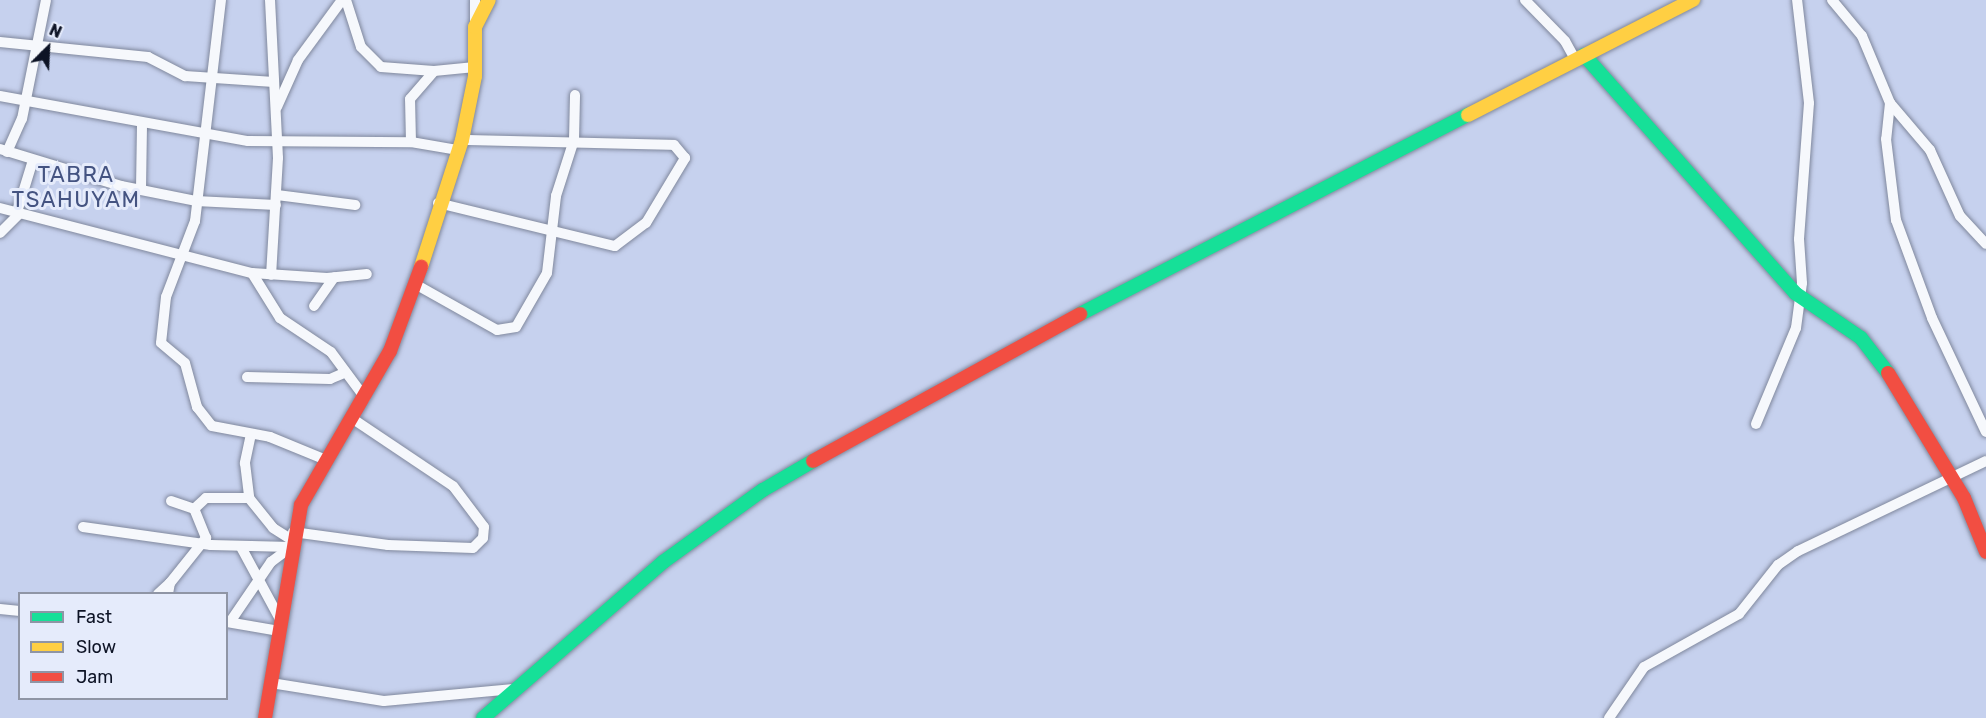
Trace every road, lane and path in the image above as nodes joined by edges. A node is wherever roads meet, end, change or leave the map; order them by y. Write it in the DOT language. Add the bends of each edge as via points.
graph roads {
  1 [pos="46,0"];
  2 [pos="221,0"];
  3 [pos="270,0"];
  4 [pos="344,0"];
  5 [pos="475,0"];
  6 [pos="489,0"];
  7 [pos="1525,0"];
  8 [pos="1693,0"];
  9 [pos="1797,0"];
  10 [pos="1832,0"];
  11 [pos="476,27"];
  12 [pos="0,42"];
  13 [pos="38,47"];
  14 [pos="1579,57"];
  15 [pos="475,67"];
  16 [pos="434,71"];
  17 [pos="213,80"];
  18 [pos="274,82"];
  19 [pos="574,95"];
  20 [pos="0,96"];
  21 [pos="23,102"];
  22 [pos="1890,103"];
  23 [pos="277,107"];
  24 [pos="142,125"];
  25 [pos="209,136"];
  26 [pos="574,140"];
  27 [pos="411,142"];
  28 [pos="277,144"];
  29 [pos="460,145"];
  30 [pos="3,151"];
  31 [pos="33,160"];
  32 [pos="141,189"];
  33 [pos="277,200"];
  34 [pos="196,201"];
  35 [pos="438,203"];
  36 [pos="355,205"];
  37 [pos="0,208"];
  38 [pos="19,213"];
  39 [pos="550,232"];
  40 [pos="0,233"];
  41 [pos="1986,244"];
  42 [pos="180,257"];
  43 [pos="252,273"];
  44 [pos="366,274"];
  45 [pos="271,275"];
  46 [pos="334,277"];
  47 [pos="415,284"];
  48 [pos="1799,296"];
  49 [pos="314,306"];
  50 [pos="342,374"];
  51 [pos="247,377"];
  52 [pos="365,398"];
  53 [pos="353,419"];
  54 [pos="1756,424"];
  55 [pos="1986,432"];
  56 [pos="251,434"];
  57 [pos="326,460"];
  58 [pos="1986,461"];
  59 [pos="1952,481"];
  60 [pos="249,498"];
  61 [pos="171,501"];
  62 [pos="194,509"];
  63 [pos="82,527"];
  64 [pos="292,539"];
  65 [pos="204,544"];
  66 [pos="241,547"];
  67 [pos="1986,552"];
  68 [pos="260,578"];
  69 [pos="169,588"];
  70 [pos="0,609"];
  71 [pos="18,610"];
  72 [pos="229,622"];
  73 [pos="279,625"];
  74 [pos="271,683"];
  75 [pos="513,689"];
  76 [pos="265,718"];
  77 [pos="483,718"];
  78 [pos="1609,718"];
  1 -- 13 [label="street"];
  2 -- 17 [label="street"];
  3 -- 18 [label="street"];
  4 -- 16 [label="street" via="361,47 381,67"];
  4 -- 23 [label="street" via="298,60"];
  5 -- 11 [label="street"];
  6 -- 11 [label="main road"];
  7 -- 14 [label="street"];
  8 -- 14 [label="main road"];
  9 -- 48 [label="street" via="1809,103"];
  10 -- 22 [label="street" via="1862,36"];
  11 -- 15 [label="main road"];
  12 -- 13 [label="street"];
  13 -- 17 [label="street" via="148,57 185,76"];
  13 -- 21 [label="street"];
  14 -- 48 [label="main road"];
  14 -- 75 [label="main road" via="1010,350 763,490 663,562"];
  15 -- 16 [label="street"];
  15 -- 29 [label="main road"];
  16 -- 27 [label="street" via="410,99"];
  17 -- 18 [label="street"];
  17 -- 25 [label="street"];
  18 -- 23 [label="street"];
  19 -- 26 [label="street"];
  20 -- 21 [label="street"];
  21 -- 24 [label="street"];
  21 -- 30 [label="street"];
  22 -- 41 [label="street" via="1930,150 1960,216"];
  22 -- 55 [label="street" via="1886,139 1896,220 1932,318"];
  23 -- 28 [label="street"];
  24 -- 25 [label="street"];
  24 -- 32 [label="street"];
  25 -- 28 [label="street"];
  25 -- 34 [label="street"];
  26 -- 29 [label="street"];
  26 -- 39 [label="street"];
  26 -- 39 [label="street" via="674,145 685,158 646,223 627,242 599,246"];
  27 -- 28 [label="street"];
  27 -- 29 [label="street"];
  28 -- 33 [label="street"];
  29 -- 35 [label="main road"];
  30 -- 31 [label="street"];
  31 -- 32 [label="street"];
  31 -- 38 [label="street"];
  32 -- 34 [label="street"];
  33 -- 34 [label="street"];
  33 -- 36 [label="street"];
  33 -- 45 [label="street"];
  34 -- 42 [label="street" via="190,241"];
  35 -- 39 [label="street"];
  35 -- 47 [label="main road"];
  37 -- 38 [label="street"];
  38 -- 40 [label="street"];
  38 -- 42 [label="street"];
  39 -- 47 [label="street" via="547,273 532,306 505,332"];
  42 -- 43 [label="street"];
  42 -- 56 [label="street" via="160,323 161,343 185,363 197,407 212,426"];
  43 -- 45 [label="street"];
  43 -- 50 [label="street" via="280,318 331,352"];
  44 -- 46 [label="street"];
  45 -- 46 [label="street"];
  46 -- 49 [label="street"];
  47 -- 52 [label="main road"];
  48 -- 54 [label="street" via="1790,344"];
  48 -- 59 [label="main road" via="1861,338 1875,354"];
  50 -- 51 [label="street" via="330,379"];
  50 -- 52 [label="street"];
  52 -- 53 [label="main road"];
  53 -- 57 [label="main road"];
  53 -- 64 [label="street" via="453,486 484,527 483,538 473,548"];
  56 -- 57 [label="street"];
  56 -- 60 [label="street" via="245,463"];
  57 -- 64 [label="main road"];
  58 -- 59 [label="street"];
  59 -- 67 [label="main road"];
  59 -- 78 [label="street" via="1798,551 1778,564 1739,614 1644,668"];
  60 -- 62 [label="street" via="206,498"];
  60 -- 64 [label="street" via="273,528"];
  61 -- 62 [label="street"];
  62 -- 65 [label="street" via="205,527"];
  63 -- 65 [label="street"];
  64 -- 66 [label="street"];
  64 -- 68 [label="street"];
  64 -- 73 [label="main road"];
  65 -- 66 [label="street"];
  65 -- 69 [label="street"];
  66 -- 68 [label="street"];
  68 -- 72 [label="street"];
  68 -- 73 [label="street"];
  70 -- 71 [label="street"];
  72 -- 73 [label="street"];
  73 -- 74 [label="main road"];
  74 -- 75 [label="street" via="384,701"];
  74 -- 76 [label="main road"];
  75 -- 77 [label="main road"];
}
